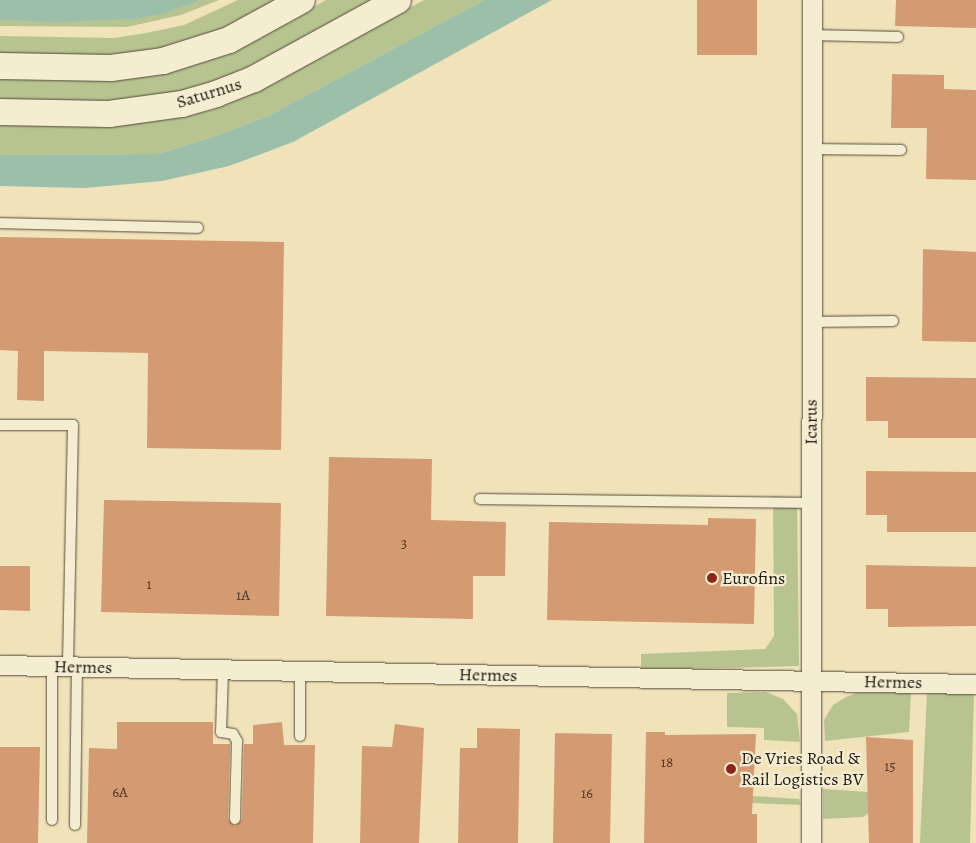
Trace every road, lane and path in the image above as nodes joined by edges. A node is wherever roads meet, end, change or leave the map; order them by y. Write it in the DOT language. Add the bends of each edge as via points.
graph roads {
  1 [pos="302,0"];
  2 [pos="398,0"];
  3 [pos="812,0"];
  4 [pos="812,35"];
  5 [pos="898,37"];
  6 [pos="0,66"];
  7 [pos="0,112"];
  8 [pos="811,149"];
  9 [pos="901,150"];
  10 [pos="0,223"];
  11 [pos="198,228"];
  12 [pos="893,321"];
  13 [pos="811,322"];
  14 [pos="0,425"];
  15 [pos="480,499"];
  16 [pos="811,503"];
  17 [pos="0,665"];
  18 [pos="66,667"];
  19 [pos="223,670"];
  20 [pos="300,671"];
  21 [pos="810,681"];
  22 [pos="976,684"];
  23 [pos="300,736"];
  24 [pos="235,819"];
  25 [pos="52,820"];
  26 [pos="75,824"];
  27 [pos="811,843"];
  1 -- 6 [label="main road" via="229,40 163,61 110,68"];
  2 -- 7 [label="main road, Saturnus" via="254,79 207,97 109,114"];
  3 -- 4 [label="street, Icarus"];
  4 -- 5 [label="lane"];
  4 -- 8 [label="street, Icarus"];
  8 -- 9 [label="lane"];
  8 -- 13 [label="street, Icarus"];
  10 -- 11 [label="lane"];
  12 -- 13 [label="lane"];
  13 -- 16 [label="street, Icarus"];
  14 -- 18 [label="lane" via="73,425"];
  15 -- 16 [label="lane"];
  16 -- 21 [label="street, Icarus"];
  17 -- 18 [label="street, Hermes"];
  18 -- 19 [label="street, Hermes"];
  18 -- 25 [label="lane"];
  18 -- 26 [label="lane"];
  19 -- 20 [label="street, Hermes"];
  19 -- 24 [label="lane" via="221,732 233,734 237,741"];
  20 -- 21 [label="street, Hermes"];
  20 -- 23 [label="lane"];
  21 -- 22 [label="street, Hermes"];
  21 -- 27 [label="street, Icarus"];
}
